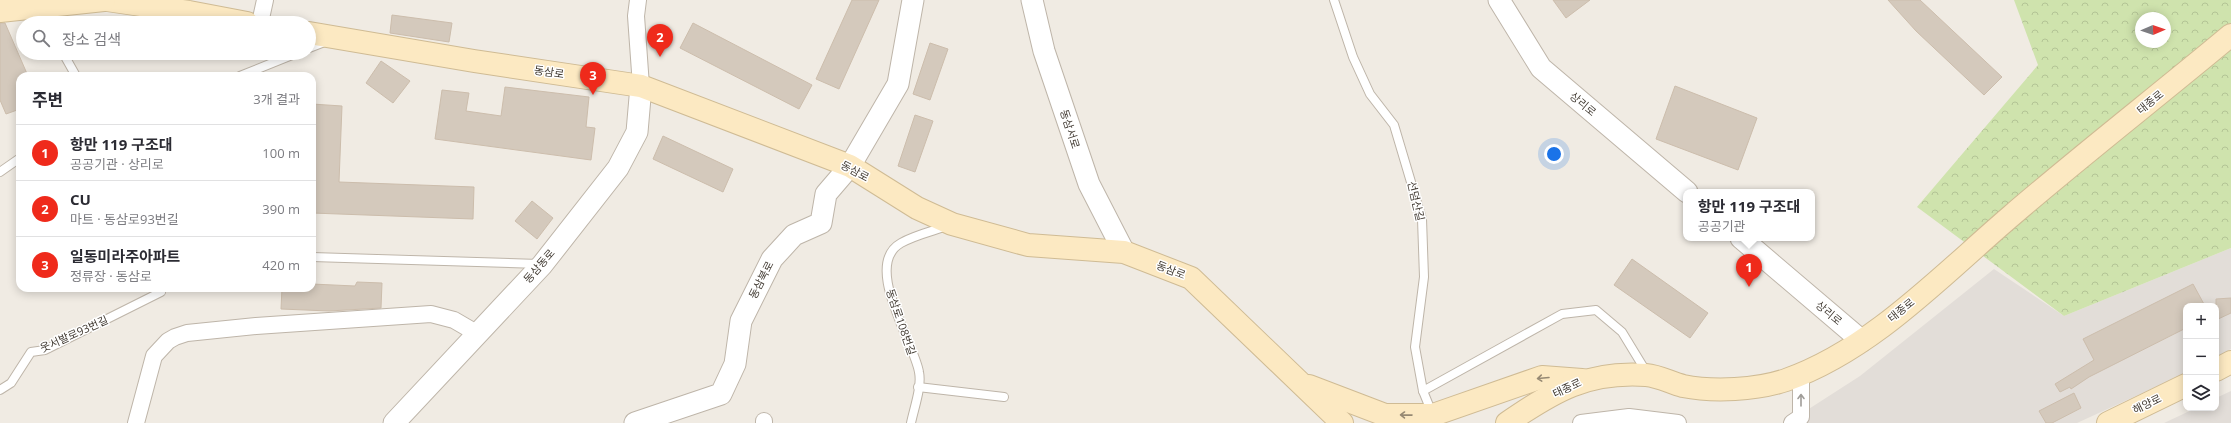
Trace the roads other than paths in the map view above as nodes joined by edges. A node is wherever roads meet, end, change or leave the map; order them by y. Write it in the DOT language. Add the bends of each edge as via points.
graph roads {
  1 [pos="104,0"];
  2 [pos="107,0"];
  3 [pos="265,0"];
  4 [pos="638,0"];
  5 [pos="913,0"];
  6 [pos="1032,0"];
  7 [pos="1334,0"];
  8 [pos="1499,0"];
  9 [pos="0,11"];
  10 [pos="41,15"];
  11 [pos="211,16"];
  12 [pos="262,16"];
  13 [pos="316,34"];
  14 [pos="2231,35"];
  15 [pos="337,37"];
  16 [pos="316,45"];
  17 [pos="67,60"];
  18 [pos="280,60"];
  19 [pos="74,72"];
  20 [pos="250,72"];
  21 [pos="641,86"];
  22 [pos="16,161"];
  23 [pos="850,166"];
  24 [pos="0,172"];
  25 [pos="1683,189"];
  26 [pos="952,224"];
  27 [pos="1745,241"];
  28 [pos="1124,252"];
  29 [pos="316,257"];
  30 [pos="542,264"];
  31 [pos="156,292"];
  32 [pos="478,334"];
  33 [pos="1862,341"];
  34 [pos="2231,362"];
  35 [pos="2219,368"];
  36 [pos="1801,373"];
  37 [pos="1648,375"];
  38 [pos="1582,380"];
  39 [pos="1301,383"];
  40 [pos="2183,386"];
  41 [pos="918,387"];
  42 [pos="0,390"];
  43 [pos="1423,391"];
  44 [pos="1004,397"];
  45 [pos="1437,419"];
  46 [pos="136,423"];
  47 [pos="394,423"];
  48 [pos="635,423"];
  49 [pos="911,423"];
  50 [pos="1342,423"];
  51 [pos="1507,423"];
  52 [pos="1581,423"];
  53 [pos="1678,423"];
  54 [pos="1792,423"];
  55 [pos="2108,423"];
  1 -- 10 [label="main road"];
  2 -- 11 [label="main road"];
  3 -- 12 [label="street"];
  4 -- 21 [label="street" via="636,16"];
  5 -- 23 [label="street, 동삼북로" via="898,84"];
  6 -- 28 [label="street, 동삼서로" via="1044,51 1089,184"];
  7 -- 43 [label="lane, 선덤산길" via="1353,57 1370,94 1394,125 1422,219 1424,278 1415,347"];
  8 -- 25 [label="street, 상리로" via="1541,68"];
  9 -- 10 [label="main road"];
  13 -- 15 [label="main road, 동삼로"];
  14 -- 33 [label="main road, 태종로"];
  15 -- 16 [label="lane"];
  15 -- 21 [label="main road, 동삼로"];
  17 -- 19 [label="lane"];
  18 -- 20 [label="lane"];
  21 -- 23 [label="main road, 동삼로"];
  21 -- 30 [label="street, 동삼동로" via="637,132 618,168"];
  22 -- 24 [label="lane"];
  23 -- 26 [label="main road, 동삼로" via="917,208"];
  23 -- 48 [label="street, 동삼북로" via="826,194 821,223 794,235 772,259 741,321 735,364 721,394"];
  26 -- 28 [label="main road, 동삼로" via="1028,245"];
  26 -- 41 [label="lane, 동삼로108번길" via="902,243 895,248 887,266 889,290 919,372"];
  27 -- 33 [label="street, 상리로"];
  28 -- 39 [label="main road, 동삼로" via="1191,278"];
  29 -- 30 [label="lane"];
  30 -- 32 [label="street, 동삼동로"];
  31 -- 42 [label="lane, 웃서발로93번길" via="45,350 31,352 11,384"];
  32 -- 46 [label="street" via="454,320 430,314 187,333 168,341 154,356"];
  32 -- 47 [label="street, 동삼동로"];
  33 -- 36 [label="main road, 태종로"];
  34 -- 35 [label="main road"];
  36 -- 37 [label="main road, 태종로" via="1785,380 1737,390 1685,386"];
  54 -- 36 [label="street, one-way" via="1801,417"];
  37 -- 38 [label="main road, 태종로" via="1611,375"];
  37 -- 43 [label="lane" via="1622,332 1596,310 1562,314"];
  38 -- 45 [label="main road, one-way" via="1542,376"];
  38 -- 51 [label="main road, 태종로" via="1537,403"];
  45 -- 39 [label="main road, one-way" via="1386,415"];
  39 -- 50 [label="main road, 동삼로"];
  40 -- 55 [label="main road, 해양로"];
  41 -- 44 [label="lane"];
  41 -- 49 [label="lane, 동삼로108번길"];
  43 -- 45 [label="lane, 선덤산길"];
  52 -- 53 [label="street" via="1629,417"];
}
